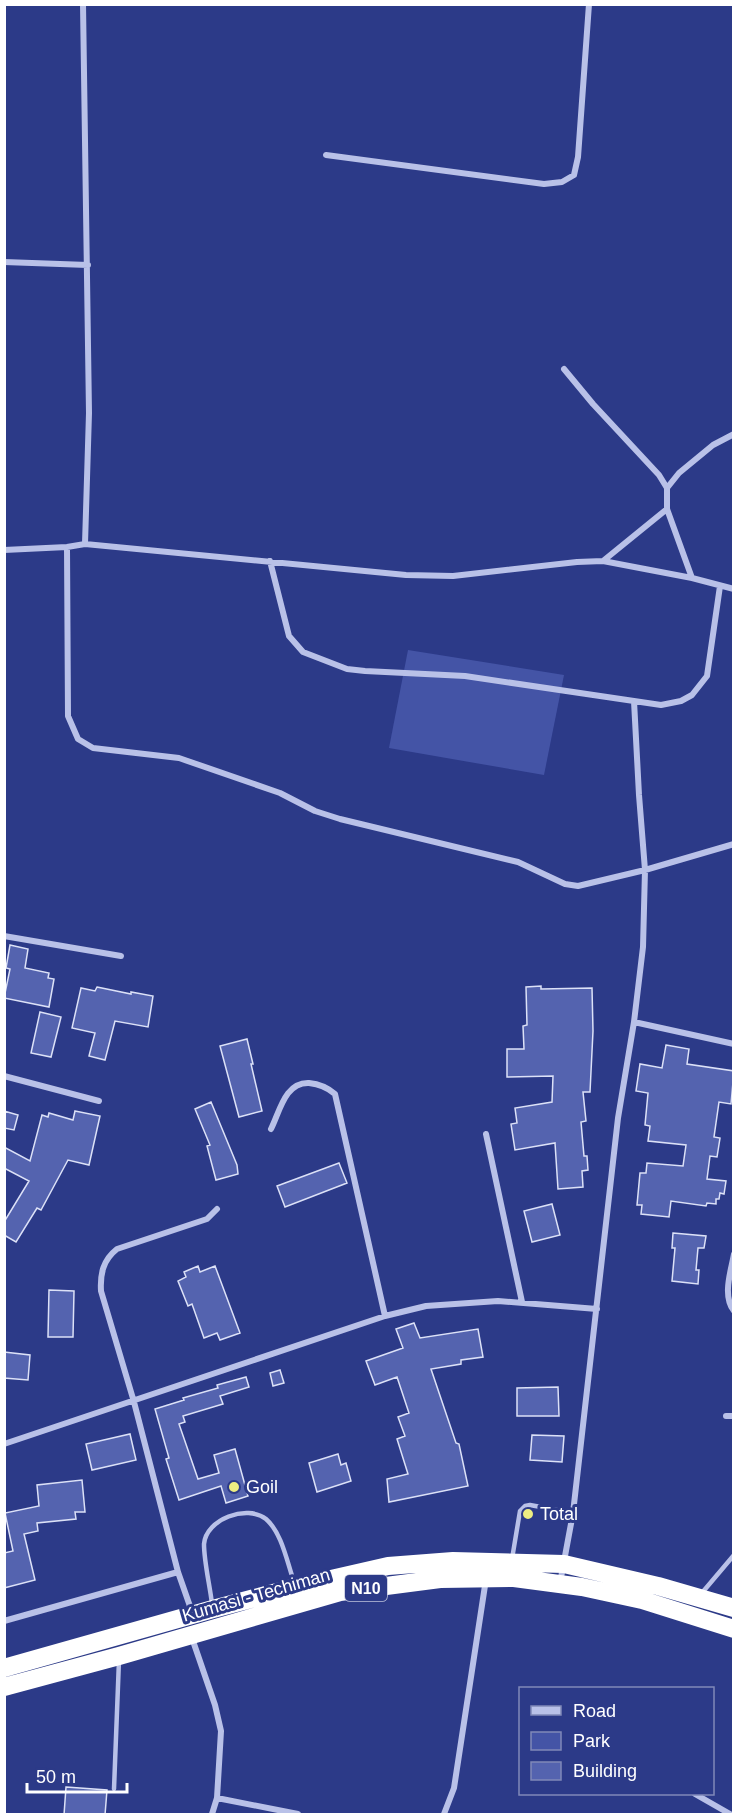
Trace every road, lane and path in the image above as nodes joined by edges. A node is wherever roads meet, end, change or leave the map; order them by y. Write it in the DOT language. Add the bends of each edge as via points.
graph roads {
  1 [pos="83,4"];
  2 [pos="589,4"];
  3 [pos="326,156"];
  4 [pos="4,262"];
  5 [pos="88,265"];
  6 [pos="564,369"];
  7 [pos="734,434"];
  8 [pos="667,488"];
  9 [pos="667,509"];
  10 [pos="84,544"];
  11 [pos="67,547"];
  12 [pos="4,550"];
  13 [pos="270,561"];
  14 [pos="603,561"];
  15 [pos="692,578"];
  16 [pos="720,586"];
  17 [pos="734,589"];
  18 [pos="634,700"];
  19 [pos="734,844"];
  20 [pos="645,870"];
  21 [pos="4,936"];
  22 [pos="121,956"];
  23 [pos="634,1022"];
  24 [pos="734,1044"];
  25 [pos="4,1076"];
  26 [pos="99,1101"];
  27 [pos="272,1129"];
  28 [pos="486,1134"];
  29 [pos="217,1209"];
  30 [pos="734,1254"];
  31 [pos="522,1302"];
  32 [pos="597,1309"];
  33 [pos="734,1311"];
  34 [pos="385,1316"];
  35 [pos="134,1402"];
  36 [pos="726,1416"];
  37 [pos="734,1416"];
  38 [pos="4,1444"];
  39 [pos="573,1513"];
  40 [pos="734,1555"];
  41 [pos="511,1562"];
  42 [pos="564,1564"];
  43 [pos="178,1572"];
  44 [pos="486,1579"];
  45 [pos="560,1584"];
  46 [pos="296,1587"];
  47 [pos="699,1597"];
  48 [pos="734,1608"];
  49 [pos="213,1609"];
  50 [pos="193,1616"];
  51 [pos="4,1621"];
  52 [pos="734,1629"];
  53 [pos="191,1635"];
  54 [pos="119,1656"];
  55 [pos="4,1668"];
  56 [pos="4,1687"];
  57 [pos="114,1789"];
  58 [pos="697,1795"];
  59 [pos="217,1798"];
  60 [pos="212,1815"];
  61 [pos="298,1815"];
  62 [pos="444,1815"];
  63 [pos="730,1815"];
  1 -- 5 [label="street"];
  2 -- 3 [label="street" via="578,157 574,175 562,183"];
  4 -- 5 [label="street"];
  5 -- 10 [label="street" via="89,413"];
  6 -- 8 [label="street"];
  7 -- 8 [label="street" via="678,473"];
  8 -- 9 [label="street"];
  9 -- 14 [label="street"];
  9 -- 15 [label="street"];
  10 -- 11 [label="street"];
  10 -- 13 [label="street"];
  11 -- 12 [label="street"];
  11 -- 20 [label="street" via="68,716 84,744 179,758 280,793 315,811 518,862 565,884 578,886"];
  13 -- 14 [label="street" via="453,576"];
  13 -- 18 [label="street" via="289,636 303,652 347,669 465,676"];
  14 -- 15 [label="street"];
  15 -- 16 [label="street"];
  16 -- 17 [label="street"];
  16 -- 18 [label="street" via="710,665 700,686 681,701 661,705"];
  18 -- 20 [label="street"];
  19 -- 20 [label="street"];
  20 -- 23 [label="street" via="643,947"];
  21 -- 22 [label="street"];
  23 -- 24 [label="street"];
  23 -- 32 [label="street" via="618,1118"];
  25 -- 26 [label="street"];
  27 -- 34 [label="street" via="290,1090 300,1083 313,1083 335,1094"];
  28 -- 31 [label="street"];
  29 -- 35 [label="street" via="207,1219 117,1249 108,1256 100,1277 101,1291"];
  30 -- 33 [label="street" via="728,1296"];
  31 -- 32 [label="street"];
  31 -- 34 [label="street" via="436,1305"];
  32 -- 39 [label="street"];
  34 -- 35 [label="street"];
  35 -- 38 [label="street"];
  35 -- 43 [label="street"];
  36 -- 37 [label="street"];
  39 -- 41 [label="lane" via="525,1506 520,1511"];
  39 -- 42 [label="street"];
  40 -- 47 [label="lane"];
  41 -- 42 [label="highway, N10"];
  41 -- 46 [label="highway, N10" via="388,1566"];
  42 -- 45 [label="street"];
  42 -- 47 [label="highway, N10"];
  43 -- 50 [label="street"];
  43 -- 51 [label="street"];
  44 -- 45 [label="highway, Kumasi - Techiman / N10"];
  44 -- 53 [label="highway, Kumasi - Techiman / N10" via="440,1579 340,1592"];
  44 -- 62 [label="street" via="454,1788"];
  45 -- 52 [label="highway, Kumasi - Techiman / N10" via="642,1600"];
  46 -- 49 [label="highway, N10"];
  46 -- 49 [label="lane" via="266,1519 256,1514 237,1514 216,1521 204,1543"];
  47 -- 48 [label="highway, N10"];
  49 -- 50 [label="highway, N10"];
  50 -- 55 [label="highway, N10"];
  53 -- 54 [label="highway, Kumasi - Techiman / N10"];
  53 -- 59 [label="street" via="221,1731"];
  54 -- 56 [label="highway, Kumasi - Techiman / N10"];
  54 -- 57 [label="lane"];
  58 -- 63 [label="street"];
  59 -- 60 [label="street"];
  59 -- 61 [label="street"];
}
